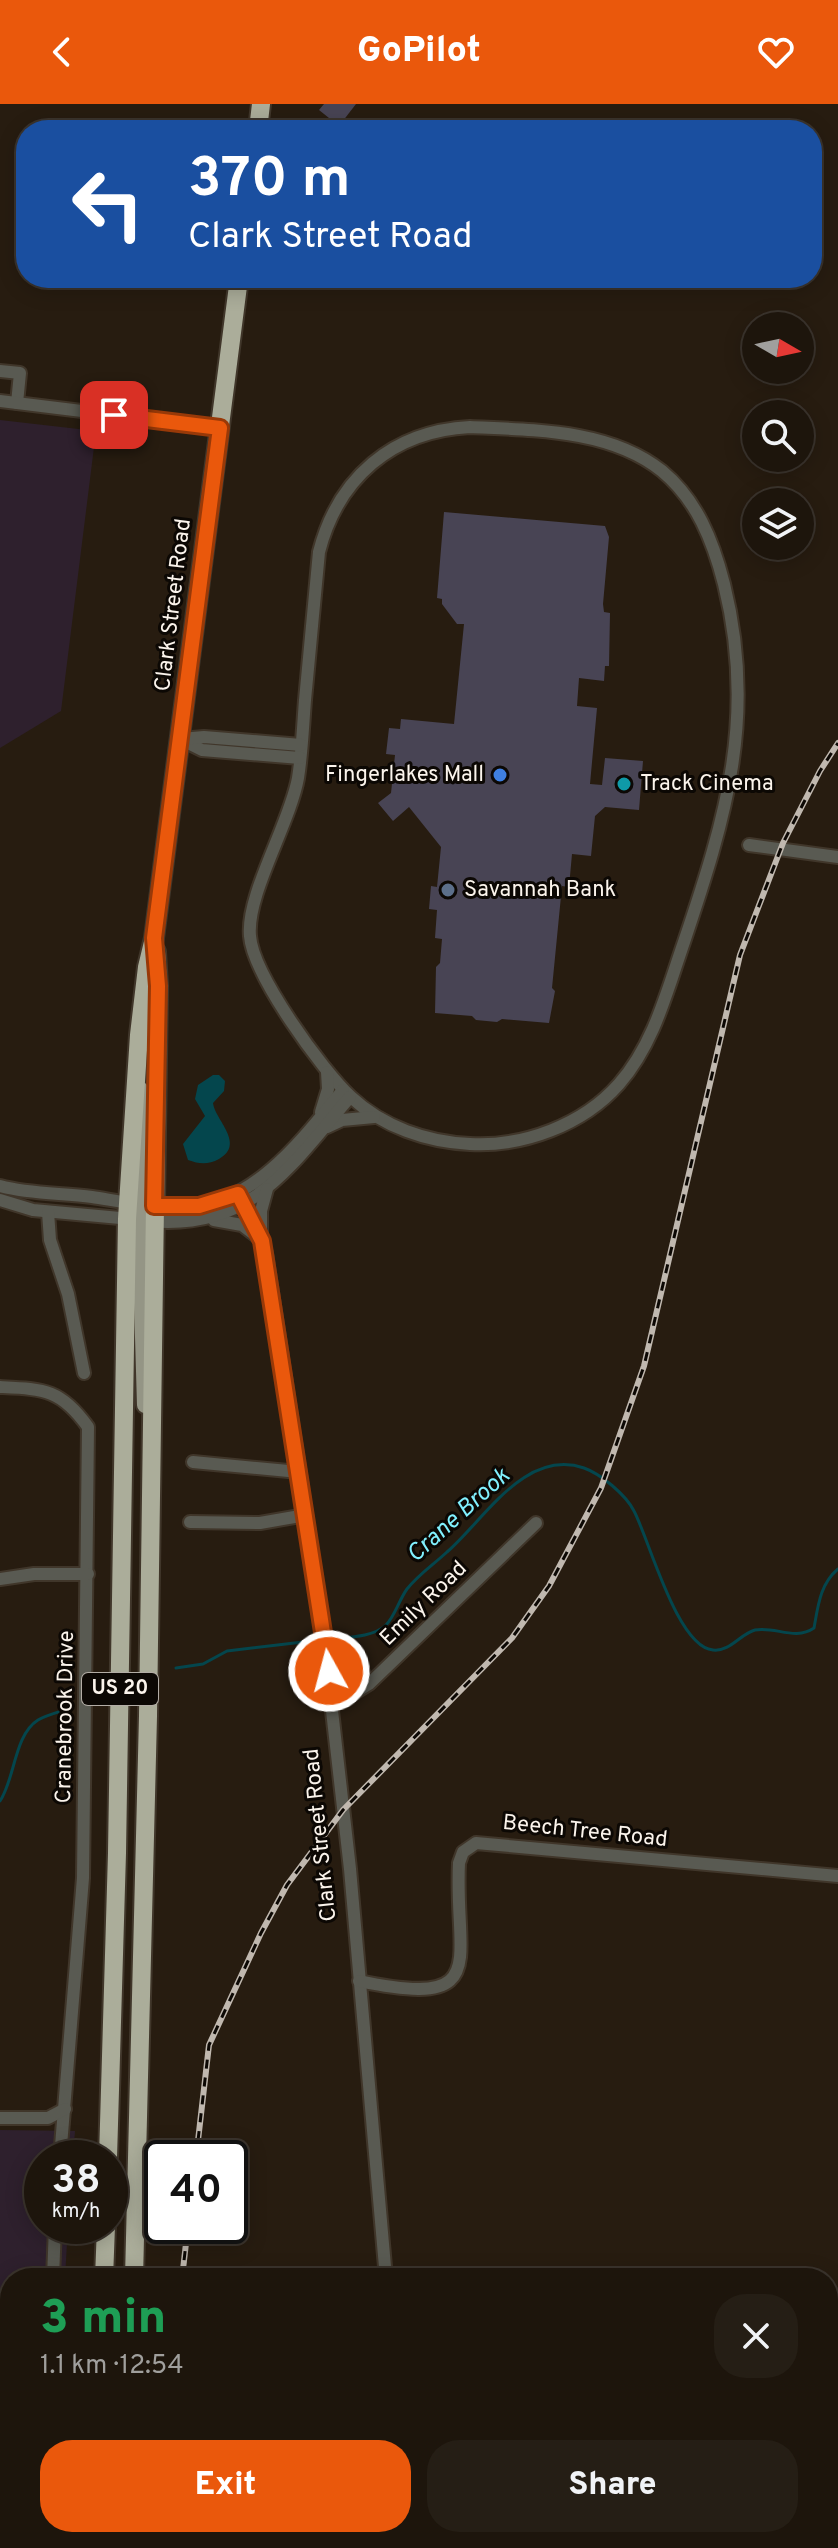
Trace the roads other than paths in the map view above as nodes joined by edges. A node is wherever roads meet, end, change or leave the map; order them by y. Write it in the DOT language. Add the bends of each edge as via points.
graph roads {
  1 [pos="238,288"];
  2 [pos="0,371"];
  3 [pos="0,401"];
  4 [pos="17,403"];
  5 [pos="220,428"];
  6 [pos="180,739"];
  7 [pos="301,745"];
  8 [pos="300,758"];
  9 [pos="749,845"];
  10 [pos="838,857"];
  11 [pos="154,938"];
  12 [pos="327,1072"];
  13 [pos="346,1093"];
  14 [pos="320,1117"];
  15 [pos="374,1117"];
  16 [pos="318,1134"];
  17 [pos="0,1186"];
  18 [pos="267,1189"];
  19 [pos="72,1194"];
  20 [pos="241,1199"];
  21 [pos="0,1200"];
  22 [pos="48,1212"];
  23 [pos="141,1212"];
  24 [pos="207,1219"];
  25 [pos="262,1241"];
  26 [pos="84,1373"];
  27 [pos="0,1387"];
  28 [pos="193,1462"];
  29 [pos="299,1472"];
  30 [pos="306,1515"];
  31 [pos="190,1522"];
  32 [pos="536,1523"];
  33 [pos="88,1574"];
  34 [pos="0,1579"];
  35 [pos="332,1702"];
  36 [pos="838,1876"];
  37 [pos="359,1981"];
  38 [pos="65,2109"];
  39 [pos="0,2118"];
  40 [pos="62,2140"];
  41 [pos="109,2140"];
  42 [pos="54,2244"];
  43 [pos="105,2244"];
  44 [pos="53,2268"];
  45 [pos="104,2268"];
  46 [pos="134,2268"];
  47 [pos="385,2268"];
  1 -- 5 [label="highway, Clark Street Road / US 20"];
  2 -- 4 [label="street" via="20,373"];
  3 -- 4 [label="street"];
  4 -- 5 [label="street"];
  5 -- 6 [label="highway, Clark Street Road / US 20"];
  6 -- 7 [label="street"];
  6 -- 8 [label="street" via="202,750"];
  6 -- 11 [label="highway, Clark Street Road / US 20"];
  7 -- 8 [label="street"];
  7 -- 15 [label="street" via="323,536 340,497 391,449 425,434 462,427 595,439 652,463 696,510 710,538 729,608 738,727 722,825 644,1047 618,1086 595,1105 570,1122 520,1141 447,1143"];
  8 -- 12 [label="street" via="294,794 254,907 250,937 264,977"];
  9 -- 10 [label="street"];
  11 -- 23 [label="highway, Clark Street Road / US 20" via="158,986"];
  11 -- 23 [label="highway, Clark Street Road / US 20" via="136,1068"];
  12 -- 13 [label="street"];
  12 -- 14 [label="street"];
  13 -- 14 [label="street"];
  13 -- 15 [label="street"];
  13 -- 16 [label="street"];
  14 -- 20 [label="street"];
  15 -- 16 [label="street" via="342,1120"];
  16 -- 18 [label="street"];
  17 -- 19 [label="street"];
  18 -- 20 [label="street"];
  18 -- 25 [label="street"];
  19 -- 22 [label="street" via="57,1200"];
  19 -- 23 [label="street"];
  20 -- 23 [label="street"];
  20 -- 24 [label="street"];
  20 -- 25 [label="street, Clark Street Road"];
  21 -- 22 [label="street"];
  22 -- 23 [label="street"];
  22 -- 26 [label="street" via="50,1240 68,1294"];
  23 -- 24 [label="street" via="177,1224"];
  23 -- 41 [label="highway, Clark Street Road / US 20"];
  23 -- 46 [label="highway, US 20" via="151,1462"];
  24 -- 25 [label="street" via="242,1225"];
  25 -- 29 [label="street, Clark Street Road"];
  27 -- 33 [label="street, Cranebrook Drive" via="59,1395 88,1427"];
  28 -- 29 [label="street"];
  29 -- 30 [label="street, Clark Street Road"];
  30 -- 31 [label="street" via="260,1523"];
  30 -- 35 [label="street, Clark Street Road"];
  32 -- 35 [label="street, Emily Road" via="369,1684"];
  33 -- 34 [label="street"];
  33 -- 38 [label="street, Cranebrook Drive" via="83,1878"];
  35 -- 37 [label="street, Clark Street Road"];
  36 -- 37 [label="street, Beech Tree Road" via="476,1843 463,1852 459,1863 460,1962 453,1980 427,1990"];
  37 -- 47 [label="street, Clark Street Road"];
  38 -- 39 [label="street" via="48,2118"];
  38 -- 40 [label="street, Cranebrook Drive"];
  42 -- 44 [label="street"];
  43 -- 45 [label="highway"];
}
